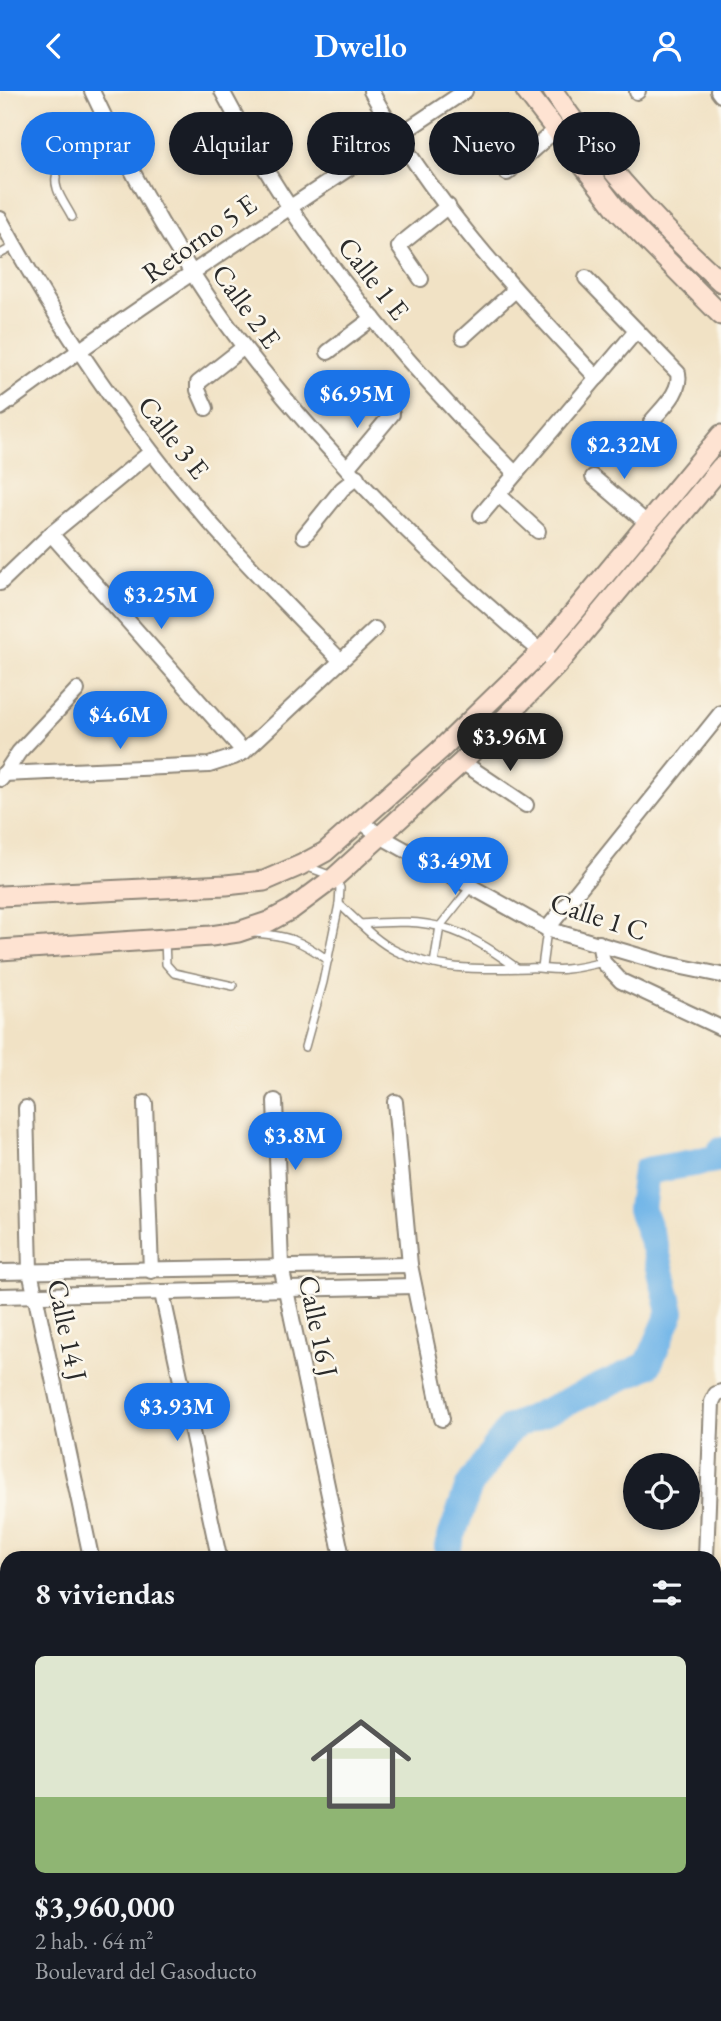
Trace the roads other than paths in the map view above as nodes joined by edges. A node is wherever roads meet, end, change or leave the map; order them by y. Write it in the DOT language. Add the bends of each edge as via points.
graph roads {
  1 [pos="92,91"];
  2 [pos="222,91"];
  3 [pos="371,91"];
  4 [pos="465,91"];
  5 [pos="526,91"];
  6 [pos="553,91"];
  7 [pos="102,112"];
  8 [pos="382,112"];
  9 [pos="415,124"];
  10 [pos="553,130"];
  11 [pos="553,132"];
  12 [pos="539,144"];
  13 [pos="415,162"];
  14 [pos="56,175"];
  15 [pos="135,175"];
  16 [pos="337,175"];
  17 [pos="589,175"];
  18 [pos="289,206"];
  19 [pos="448,206"];
  20 [pos="72,217"];
  21 [pos="0,219"];
  22 [pos="15,246"];
  23 [pos="0,254"];
  24 [pos="192,274"];
  25 [pos="586,278"];
  26 [pos="421,279"];
  27 [pos="721,282"];
  28 [pos="514,291"];
  29 [pos="721,315"];
  30 [pos="373,318"];
  31 [pos="636,331"];
  32 [pos="463,337"];
  33 [pos="244,347"];
  34 [pos="79,349"];
  35 [pos="328,352"];
  36 [pos="597,378"];
  37 [pos="0,408"];
  38 [pos="206,408"];
  39 [pos="392,414"];
  40 [pos="651,422"];
  41 [pos="721,435"];
  42 [pos="151,452"];
  43 [pos="721,467"];
  44 [pos="352,472"];
  45 [pos="515,473"];
  46 [pos="593,477"];
  47 [pos="498,494"];
  48 [pos="481,515"];
  49 [pos="648,524"];
  50 [pos="538,531"];
  51 [pos="51,534"];
  52 [pos="303,536"];
  53 [pos="0,583"];
  54 [pos="375,629"];
  55 [pos="541,652"];
  56 [pos="340,660"];
  57 [pos="557,665"];
  58 [pos="77,690"];
  59 [pos="721,713"];
  60 [pos="244,752"];
  61 [pos="462,762"];
  62 [pos="2,778"];
  63 [pos="526,805"];
  64 [pos="361,821"];
  65 [pos="380,836"];
  66 [pos="302,865"];
  67 [pos="335,877"];
  68 [pos="472,887"];
  69 [pos="0,896"];
  70 [pos="338,904"];
  71 [pos="360,924"];
  72 [pos="440,926"];
  73 [pos="547,929"];
  74 [pos="238,932"];
  75 [pos="165,939"];
  76 [pos="599,943"];
  77 [pos="0,950"];
  78 [pos="328,960"];
  79 [pos="603,962"];
  80 [pos="434,964"];
  81 [pos="542,967"];
  82 [pos="517,968"];
  83 [pos="721,975"];
  84 [pos="233,986"];
  85 [pos="721,1028"];
  86 [pos="305,1047"];
  87 [pos="275,1101"];
  88 [pos="396,1102"];
  89 [pos="145,1103"];
  90 [pos="26,1108"];
  91 [pos="410,1265"];
  92 [pos="281,1266"];
  93 [pos="30,1271"];
  94 [pos="151,1271"];
  95 [pos="0,1272"];
  96 [pos="414,1286"];
  97 [pos="286,1288"];
  98 [pos="162,1293"];
  99 [pos="35,1295"];
  100 [pos="0,1296"];
  101 [pos="719,1393"];
  102 [pos="442,1419"];
  103 [pos="90,1551"];
  104 [pos="218,1551"];
  105 [pos="341,1551"];
  106 [pos="706,1551"];
  1 -- 7 [label="street, Calle 2 E"];
  2 -- 18 [label="street, Calle 1 E"];
  3 -- 8 [label="street"];
  4 -- 9 [label="street, Retorno 5 E"];
  5 -- 10 [label="street"];
  6 -- 27 [label="street" via="636,197"];
  11 -- 12 [label="street"];
  13 -- 19 [label="street"];
  14 -- 20 [label="lane" via="56,187"];
  15 -- 24 [label="street, Calle 2 E"];
  16 -- 18 [label="street, Retorno 5 E"];
  17 -- 29 [label="street" via="618,211"];
  18 -- 24 [label="street, Retorno 5 E"];
  18 -- 30 [label="street, Calle 1 E"];
  19 -- 26 [label="street" via="399,247"];
  19 -- 28 [label="street"];
  21 -- 22 [label="street, Calle 3 E"];
  22 -- 23 [label="lane"];
  22 -- 34 [label="street, Calle 3 E"];
  24 -- 33 [label="street, Calle 2 E"];
  24 -- 34 [label="street, Retorno 5 E"];
  25 -- 31 [label="street"];
  28 -- 32 [label="street"];
  28 -- 36 [label="street"];
  30 -- 35 [label="street"];
  30 -- 45 [label="street, Calle 1 E" via="460,419"];
  31 -- 36 [label="street"];
  31 -- 40 [label="street" via="678,373 680,382"];
  33 -- 38 [label="street" via="198,383"];
  33 -- 44 [label="street, Calle 2 E"];
  34 -- 37 [label="street, Retorno 5 E"];
  34 -- 42 [label="street, Calle 3 E"];
  36 -- 45 [label="street"];
  39 -- 44 [label="street"];
  41 -- 49 [label="street"];
  42 -- 51 [label="street"];
  42 -- 56 [label="street, Calle 3 E" via="246,564"];
  43 -- 57 [label="street"];
  44 -- 52 [label="street"];
  44 -- 55 [label="street, Calle 2 E" via="443,565"];
  45 -- 47 [label="street"];
  46 -- 49 [label="street"];
  47 -- 48 [label="street"];
  47 -- 50 [label="street"];
  49 -- 55 [label="street"];
  51 -- 53 [label="street"];
  51 -- 60 [label="street"];
  54 -- 56 [label="street"];
  55 -- 57 [label="street, Calle 2 E"];
  55 -- 64 [label="street"];
  56 -- 60 [label="street"];
  57 -- 61 [label="street"];
  58 -- 62 [label="street"];
  59 -- 73 [label="street"];
  60 -- 62 [label="street" via="209,765"];
  61 -- 63 [label="street"];
  61 -- 65 [label="street"];
  64 -- 65 [label="street, Calle 1 C"];
  64 -- 66 [label="street"];
  65 -- 67 [label="street"];
  65 -- 68 [label="street, Calle 1 C"];
  66 -- 67 [label="lane"];
  66 -- 69 [label="street" via="264,881 226,885"];
  67 -- 70 [label="lane" via="340,888"];
  67 -- 74 [label="street" via="292,909"];
  68 -- 72 [label="lane"];
  68 -- 73 [label="street, Calle 1 C"];
  70 -- 71 [label="lane"];
  70 -- 78 [label="lane"];
  71 -- 72 [label="lane" via="416,921"];
  71 -- 80 [label="lane" via="394,950"];
  72 -- 80 [label="lane"];
  72 -- 82 [label="lane" via="480,941"];
  73 -- 76 [label="street, Calle 1 C"];
  73 -- 81 [label="lane"];
  74 -- 75 [label="street"];
  74 -- 78 [label="lane" via="299,940"];
  75 -- 77 [label="street"];
  75 -- 84 [label="lane" via="166,964 174,974"];
  76 -- 79 [label="street"];
  76 -- 83 [label="street, Calle 1 C"];
  78 -- 86 [label="lane"];
  79 -- 81 [label="lane" via="564,970"];
  79 -- 85 [label="street" via="621,981"];
  80 -- 82 [label="lane"];
  81 -- 82 [label="lane"];
  87 -- 92 [label="street, Calle 16 J"];
  88 -- 91 [label="street"];
  89 -- 94 [label="street"];
  90 -- 93 [label="street, Calle 14 J"];
  91 -- 92 [label="street"];
  91 -- 96 [label="street"];
  92 -- 94 [label="street"];
  92 -- 97 [label="street, Calle 16 J"];
  93 -- 94 [label="street"];
  93 -- 95 [label="street"];
  93 -- 99 [label="street, Calle 14 J"];
  96 -- 97 [label="street"];
  96 -- 102 [label="street"];
  97 -- 98 [label="street"];
  97 -- 105 [label="street, Calle 16 J"];
  98 -- 99 [label="street"];
  98 -- 104 [label="street"];
  99 -- 100 [label="street"];
  99 -- 103 [label="street, Calle 14 J"];
  101 -- 106 [label="street" via="712,1402"];
}
